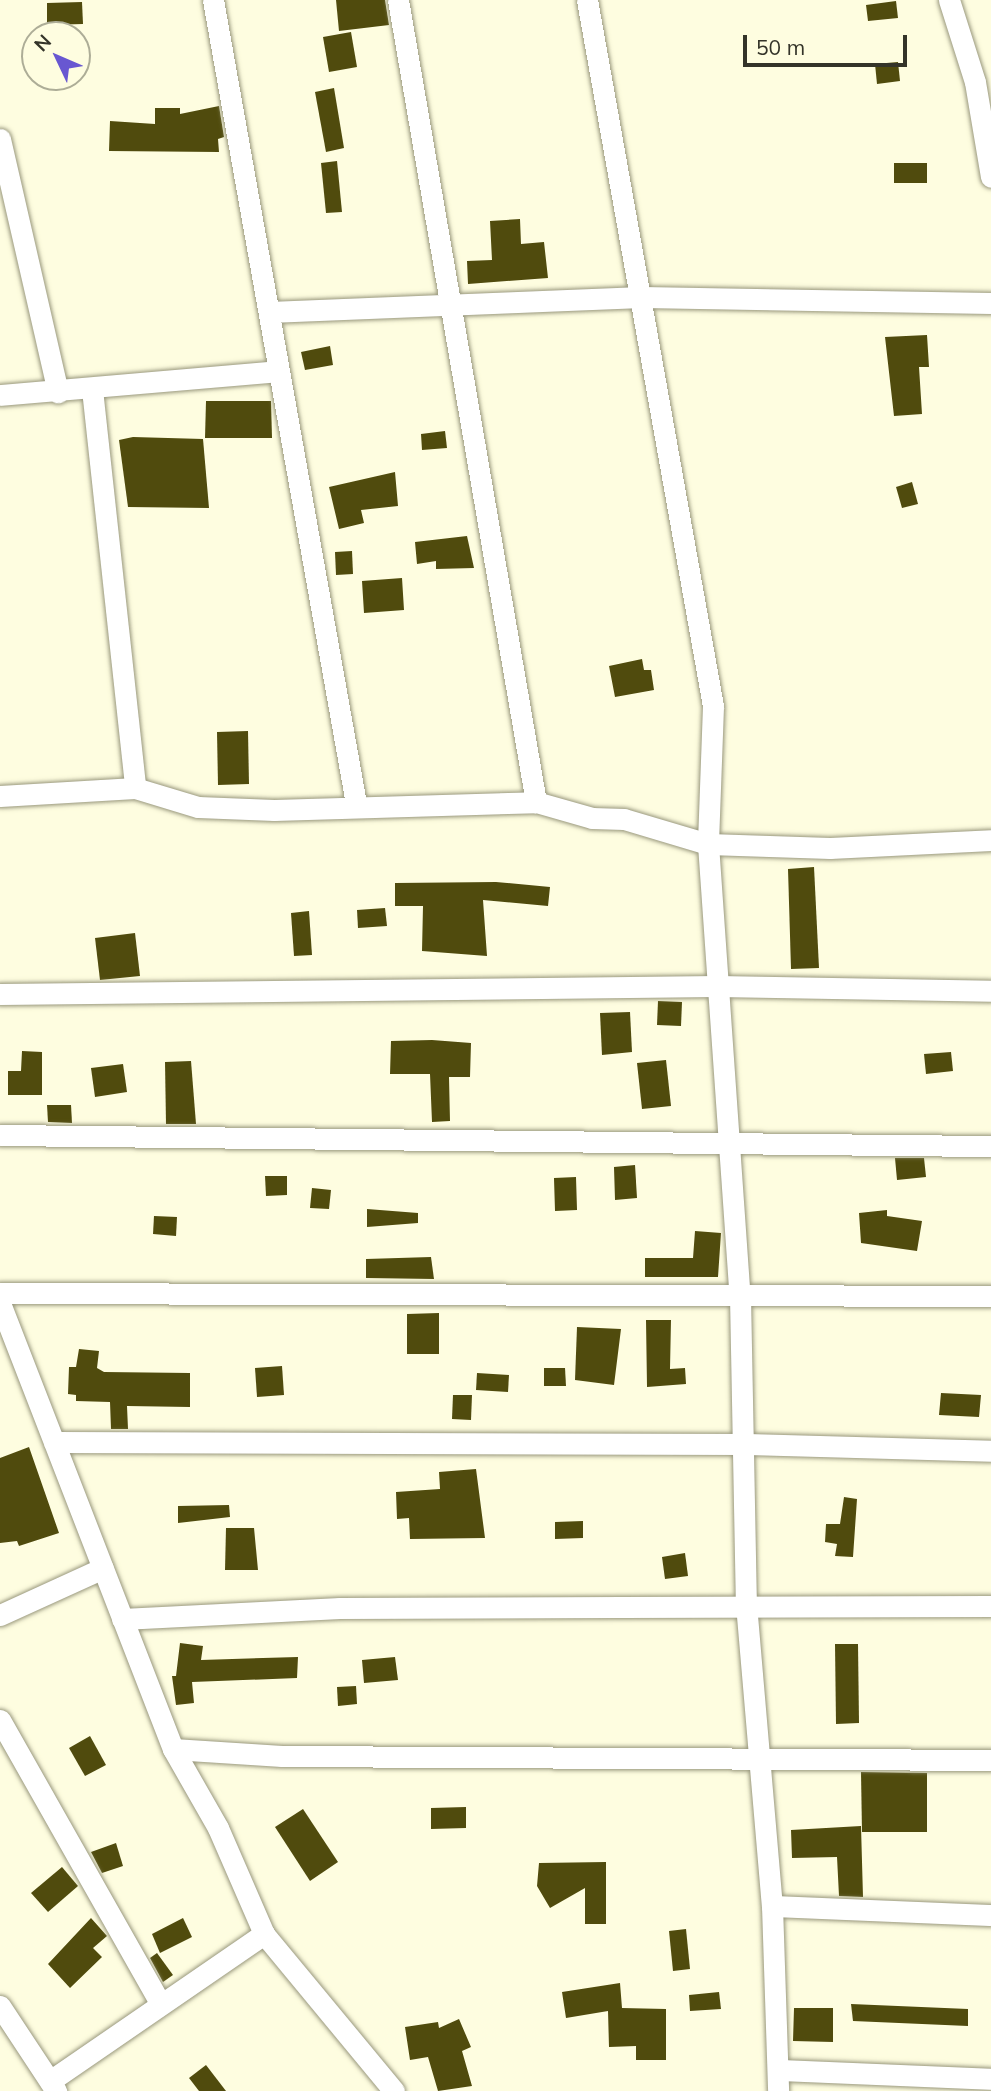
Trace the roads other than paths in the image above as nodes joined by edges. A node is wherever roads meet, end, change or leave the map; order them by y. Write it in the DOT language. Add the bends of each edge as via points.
graph roads {
  1 [pos="213,0"];
  2 [pos="398,0"];
  3 [pos="587,0"];
  4 [pos="949,0"];
  5 [pos="0,139"];
  6 [pos="991,177"];
  7 [pos="642,297"];
  8 [pos="450,301"];
  9 [pos="991,303"];
  10 [pos="269,312"];
  11 [pos="278,371"];
  12 [pos="92,389"];
  13 [pos="58,392"];
  14 [pos="0,395"];
  15 [pos="135,788"];
  16 [pos="0,796"];
  17 [pos="536,802"];
  18 [pos="356,804"];
  19 [pos="991,840"];
  20 [pos="708,844"];
  21 [pos="717,986"];
  22 [pos="991,991"];
  23 [pos="0,994"];
  24 [pos="0,1135"];
  25 [pos="731,1144"];
  26 [pos="991,1146"];
  27 [pos="0,1293"];
  28 [pos="740,1296"];
  29 [pos="991,1296"];
  30 [pos="0,1303"];
  31 [pos="54,1442"];
  32 [pos="747,1444"];
  33 [pos="991,1451"];
  34 [pos="103,1568"];
  35 [pos="746,1604"];
  36 [pos="991,1606"];
  37 [pos="0,1615"];
  38 [pos="122,1619"];
  39 [pos="0,1720"];
  40 [pos="173,1749"];
  41 [pos="761,1756"];
  42 [pos="991,1760"];
  43 [pos="772,1906"];
  44 [pos="991,1914"];
  45 [pos="264,1934"];
  46 [pos="160,2003"];
  47 [pos="0,2006"];
  48 [pos="991,2079"];
  49 [pos="779,2080"];
  50 [pos="53,2086"];
  51 [pos="394,2091"];
  1 -- 10 [label="street"];
  2 -- 8 [label="street"];
  3 -- 7 [label="street"];
  4 -- 6 [label="street" via="975,82"];
  5 -- 13 [label="street"];
  7 -- 8 [label="street"];
  7 -- 9 [label="street"];
  7 -- 20 [label="street" via="713,706"];
  8 -- 10 [label="street"];
  8 -- 17 [label="street"];
  10 -- 11 [label="street"];
  11 -- 12 [label="street"];
  11 -- 18 [label="street"];
  12 -- 13 [label="street"];
  12 -- 15 [label="street"];
  13 -- 14 [label="street"];
  15 -- 16 [label="street"];
  15 -- 18 [label="street" via="198,807"];
  17 -- 18 [label="street"];
  17 -- 20 [label="street" via="592,818 624,819"];
  19 -- 20 [label="street" via="830,848"];
  20 -- 21 [label="street"];
  21 -- 22 [label="street"];
  21 -- 23 [label="street"];
  21 -- 25 [label="street"];
  24 -- 25 [label="street"];
  25 -- 26 [label="street"];
  25 -- 28 [label="street"];
  27 -- 28 [label="street"];
  28 -- 29 [label="street"];
  28 -- 32 [label="street"];
  30 -- 31 [label="street"];
  31 -- 32 [label="street"];
  31 -- 34 [label="street"];
  32 -- 33 [label="street"];
  32 -- 35 [label="street"];
  34 -- 37 [label="street"];
  34 -- 38 [label="street"];
  35 -- 36 [label="street"];
  35 -- 38 [label="street" via="340,1608"];
  35 -- 41 [label="street"];
  38 -- 40 [label="street"];
  39 -- 46 [label="street"];
  40 -- 41 [label="street" via="282,1756"];
  40 -- 45 [label="street" via="218,1828"];
  41 -- 42 [label="street"];
  41 -- 43 [label="street"];
  43 -- 44 [label="street"];
  43 -- 49 [label="street"];
  45 -- 46 [label="street"];
  45 -- 51 [label="street"];
  46 -- 50 [label="street"];
  47 -- 50 [label="street"];
  48 -- 49 [label="street"];
}
